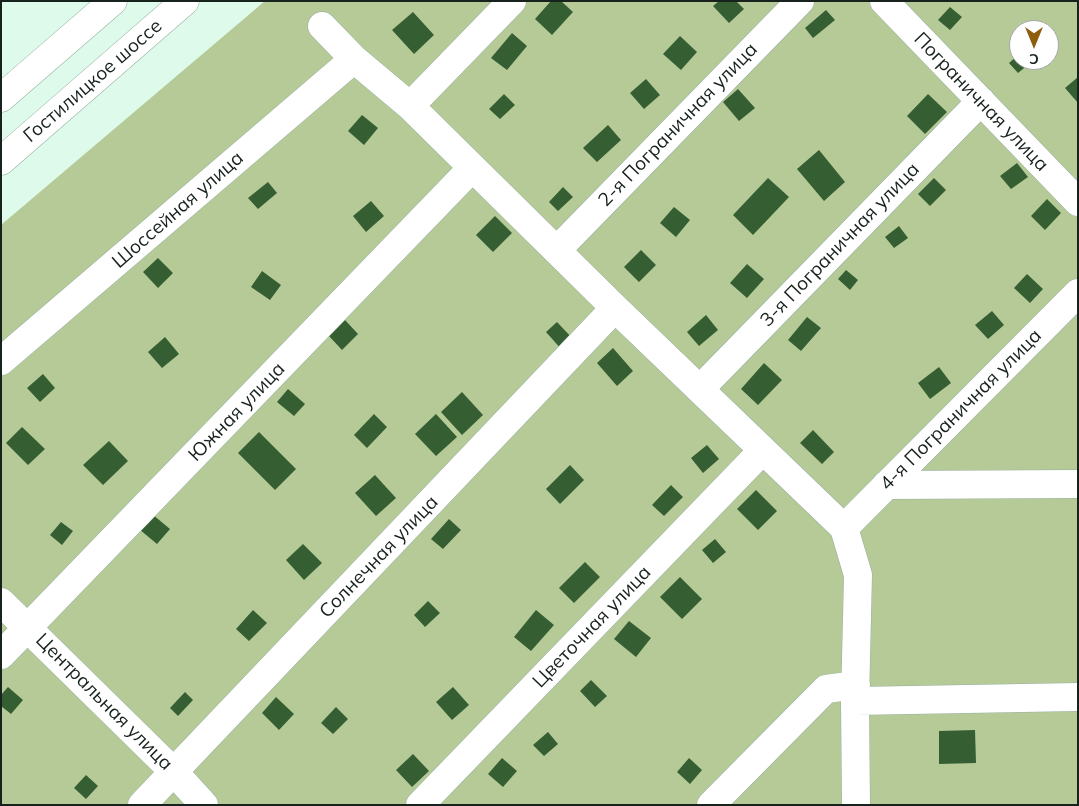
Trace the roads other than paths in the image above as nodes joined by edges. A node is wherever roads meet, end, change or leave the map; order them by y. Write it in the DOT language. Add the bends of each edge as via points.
graph roads {
  1 [pos="113,1"];
  2 [pos="185,1"];
  3 [pos="512,1"];
  4 [pos="800,1"];
  5 [pos="884,1"];
  6 [pos="322,26"];
  7 [pos="354,59"];
  8 [pos="1,98"];
  9 [pos="980,101"];
  10 [pos="410,106"];
  11 [pos="1,161"];
  12 [pos="472,168"];
  13 [pos="1078,202"];
  14 [pos="557,250"];
  15 [pos="1078,293"];
  16 [pos="615,308"];
  17 [pos="1,361"];
  18 [pos="700,389"];
  19 [pos="763,450"];
  20 [pos="1078,484"];
  21 [pos="886,486"];
  22 [pos="844,528"];
  23 [pos="1,602"];
  24 [pos="28,628"];
  25 [pos="1,655"];
  26 [pos="855,693"];
  27 [pos="1078,696"];
  28 [pos="174,772"];
  29 [pos="142,805"];
  30 [pos="204,805"];
  31 [pos="420,805"];
  32 [pos="712,805"];
  33 [pos="856,805"];
  1 -- 8 [label="main road"];
  2 -- 11 [label="main road, Гостилицкое шоссе"];
  3 -- 10 [label="main road"];
  4 -- 14 [label="main road, 2-я Пограничная улица"];
  5 -- 9 [label="main road, Пограничная улица"];
  6 -- 7 [label="main road"];
  7 -- 10 [label="main road"];
  7 -- 17 [label="main road, Шоссейная улица"];
  9 -- 13 [label="main road, Пограничная улица"];
  9 -- 18 [label="main road, 3-я Пограничная улица"];
  10 -- 12 [label="main road"];
  12 -- 14 [label="main road"];
  12 -- 24 [label="main road, Южная улица"];
  14 -- 16 [label="main road"];
  15 -- 21 [label="main road, 4-я Пограничная улица"];
  16 -- 18 [label="main road"];
  16 -- 28 [label="main road, Солнечная улица"];
  18 -- 19 [label="main road"];
  19 -- 22 [label="main road"];
  19 -- 31 [label="main road, Цветочная улица"];
  20 -- 21 [label="main road"];
  21 -- 22 [label="main road, 4-я Пограничная улица"];
  22 -- 26 [label="main road" via="858,575"];
  23 -- 24 [label="main road, Центральная улица"];
  24 -- 25 [label="main road, Южная улица"];
  24 -- 28 [label="main road, Центральная улица"];
  26 -- 27 [label="main road"];
  26 -- 32 [label="main road" via="826,689"];
  26 -- 33 [label="main road"];
  28 -- 29 [label="main road, Солнечная улица"];
  28 -- 30 [label="main road, Центральная улица"];
}
